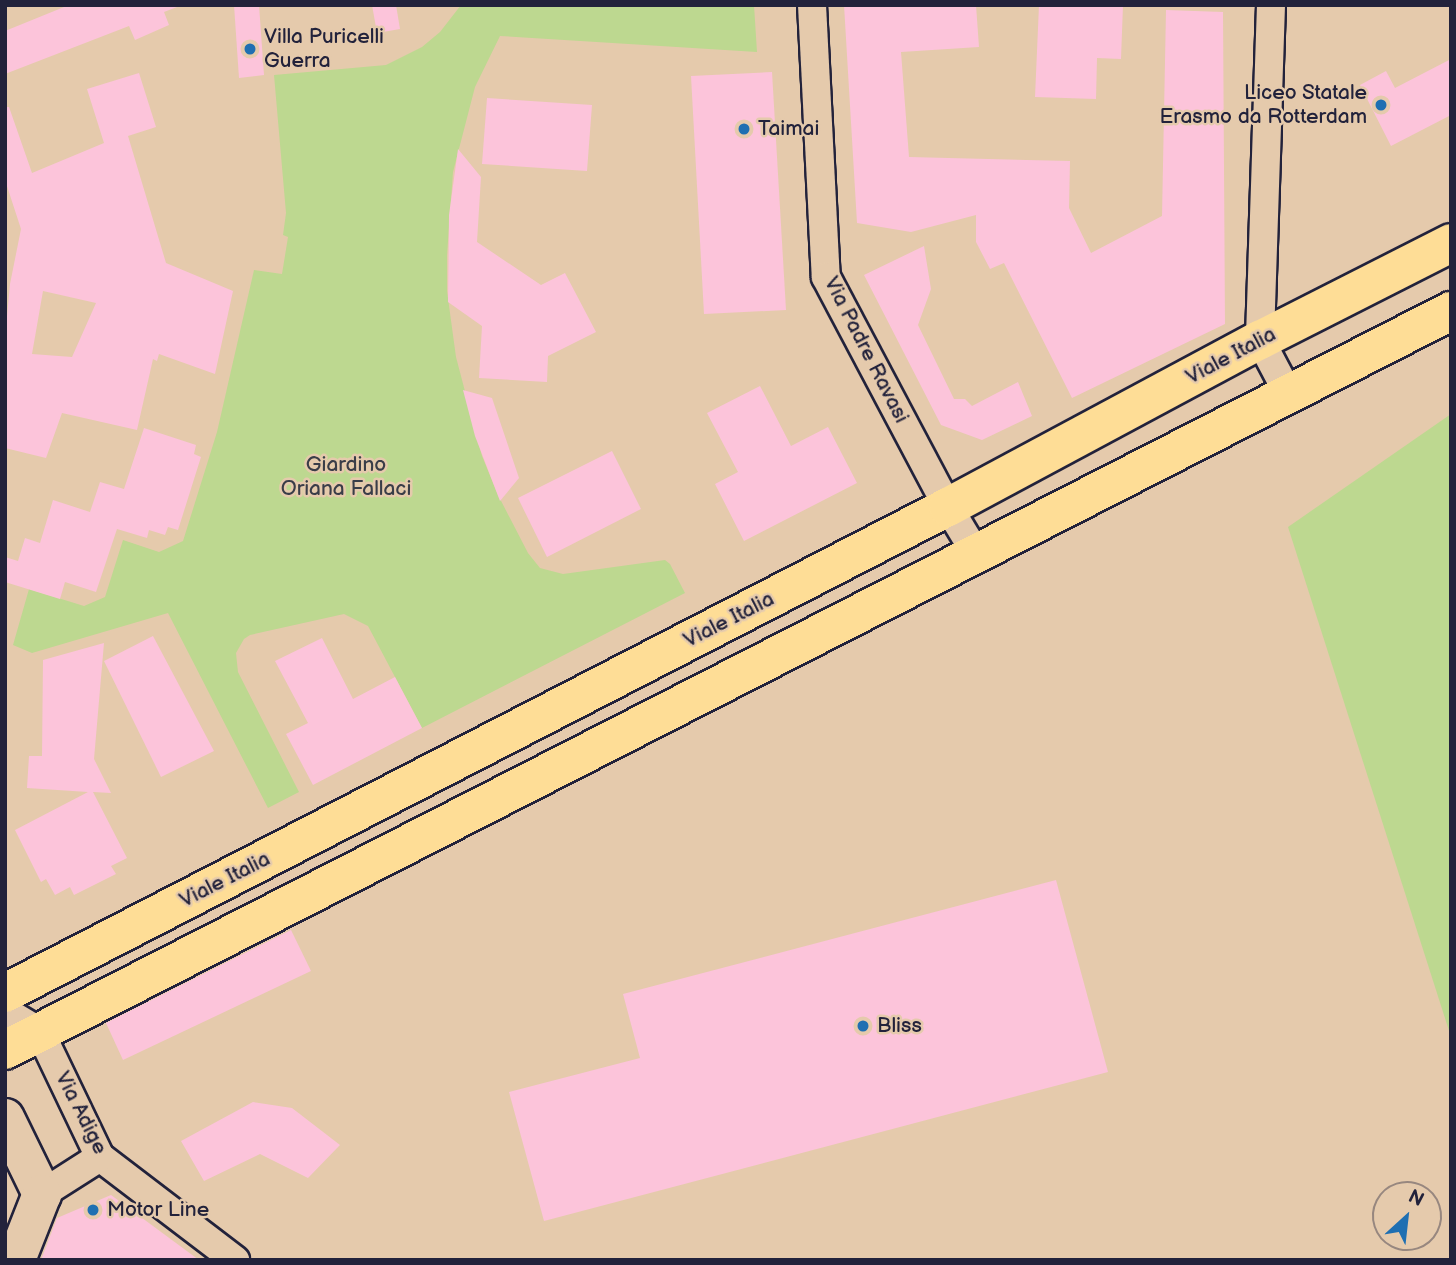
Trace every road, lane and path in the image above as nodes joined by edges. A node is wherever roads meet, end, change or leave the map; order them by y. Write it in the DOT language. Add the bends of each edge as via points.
graph roads {
  1 [pos="812,5"];
  2 [pos="1271,5"];
  3 [pos="1451,243"];
  4 [pos="1451,311"];
  5 [pos="1260,340"];
  6 [pos="1289,396"];
  7 [pos="947,507"];
  8 [pos="975,552"];
  9 [pos="5,993"];
  10 [pos="5,1011"];
  11 [pos="40,1032"];
  12 [pos="5,1050"];
  13 [pos="5,1118"];
  14 [pos="100,1157"];
  15 [pos="42,1194"];
  16 [pos="16,1260"];
  17 [pos="234,1260"];
  1 -- 7 [label="street, Via Padre Ravasi" via="826,277"];
  2 -- 5 [label="street"];
  3 -- 5 [label="main road, Viale Italia"];
  4 -- 6 [label="main road"];
  5 -- 6 [label="street"];
  5 -- 7 [label="main road, Viale Italia"];
  6 -- 8 [label="main road"];
  7 -- 8 [label="street, Via Padre Ravasi"];
  7 -- 9 [label="main road, Viale Italia"];
  8 -- 11 [label="main road"];
  10 -- 11 [label="street"];
  11 -- 12 [label="main road"];
  11 -- 14 [label="street, Via Adige"];
  13 -- 15 [label="street"];
  14 -- 15 [label="street"];
  14 -- 17 [label="street, Via Adige"];
  15 -- 16 [label="street"];
}
